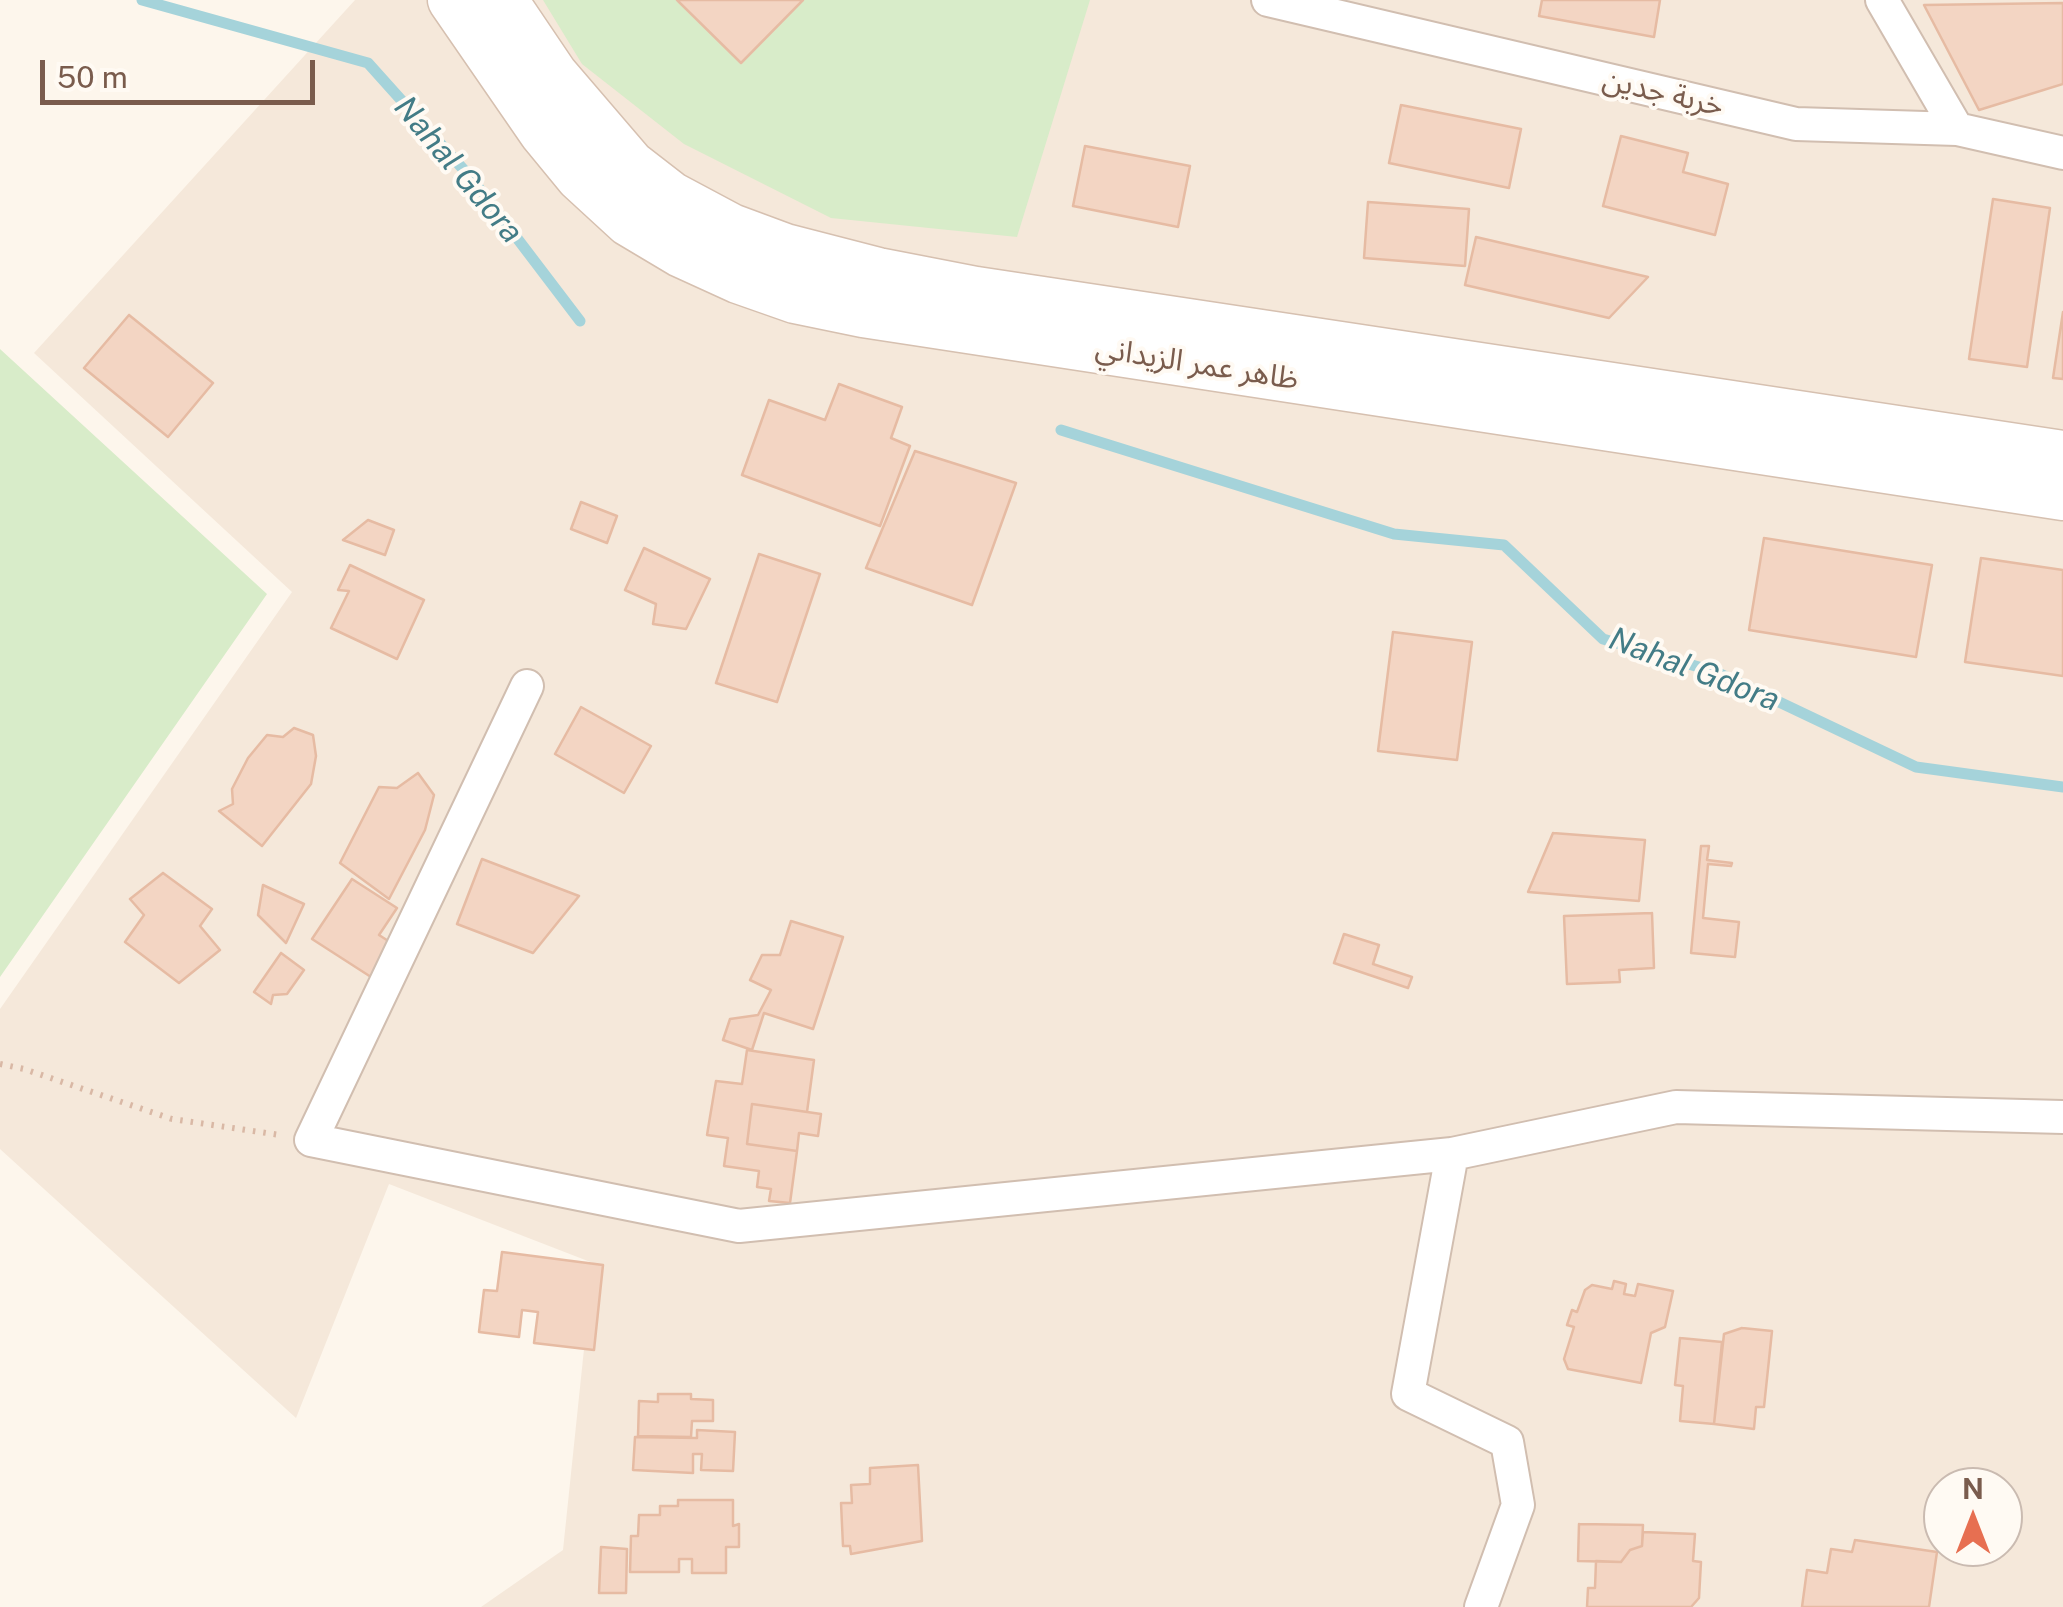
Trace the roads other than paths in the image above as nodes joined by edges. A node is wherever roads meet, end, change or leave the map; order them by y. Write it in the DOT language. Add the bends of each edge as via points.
graph roads {
  1 [pos="452,0"];
  2 [pos="503,0"];
  3 [pos="1268,0"];
  4 [pos="1882,0"];
  5 [pos="1957,129"];
  6 [pos="2063,153"];
  7 [pos="2063,455"];
  8 [pos="2063,496"];
  9 [pos="528,686"];
  10 [pos="2063,1117"];
  11 [pos="1452,1154"];
  12 [pos="1481,1607"];
  1 -- 8 [label="main road, ظاهر عمر الزيداني" via="580,178 629,222 680,253 795,299"];
  2 -- 7 [label="main road, ظاهر عمر الزيداني" via="553,74 631,165 671,196 785,248 976,291"];
  3 -- 5 [label="street, خربة جدين" via="1796,124"];
  4 -- 5 [label="street"];
  5 -- 6 [label="street, خربة جدين"];
  9 -- 11 [label="street" via="311,1140 740,1226"];
  10 -- 11 [label="street" via="1676,1106"];
  11 -- 12 [label="street" via="1408,1394 1507,1442 1518,1504"];
}
